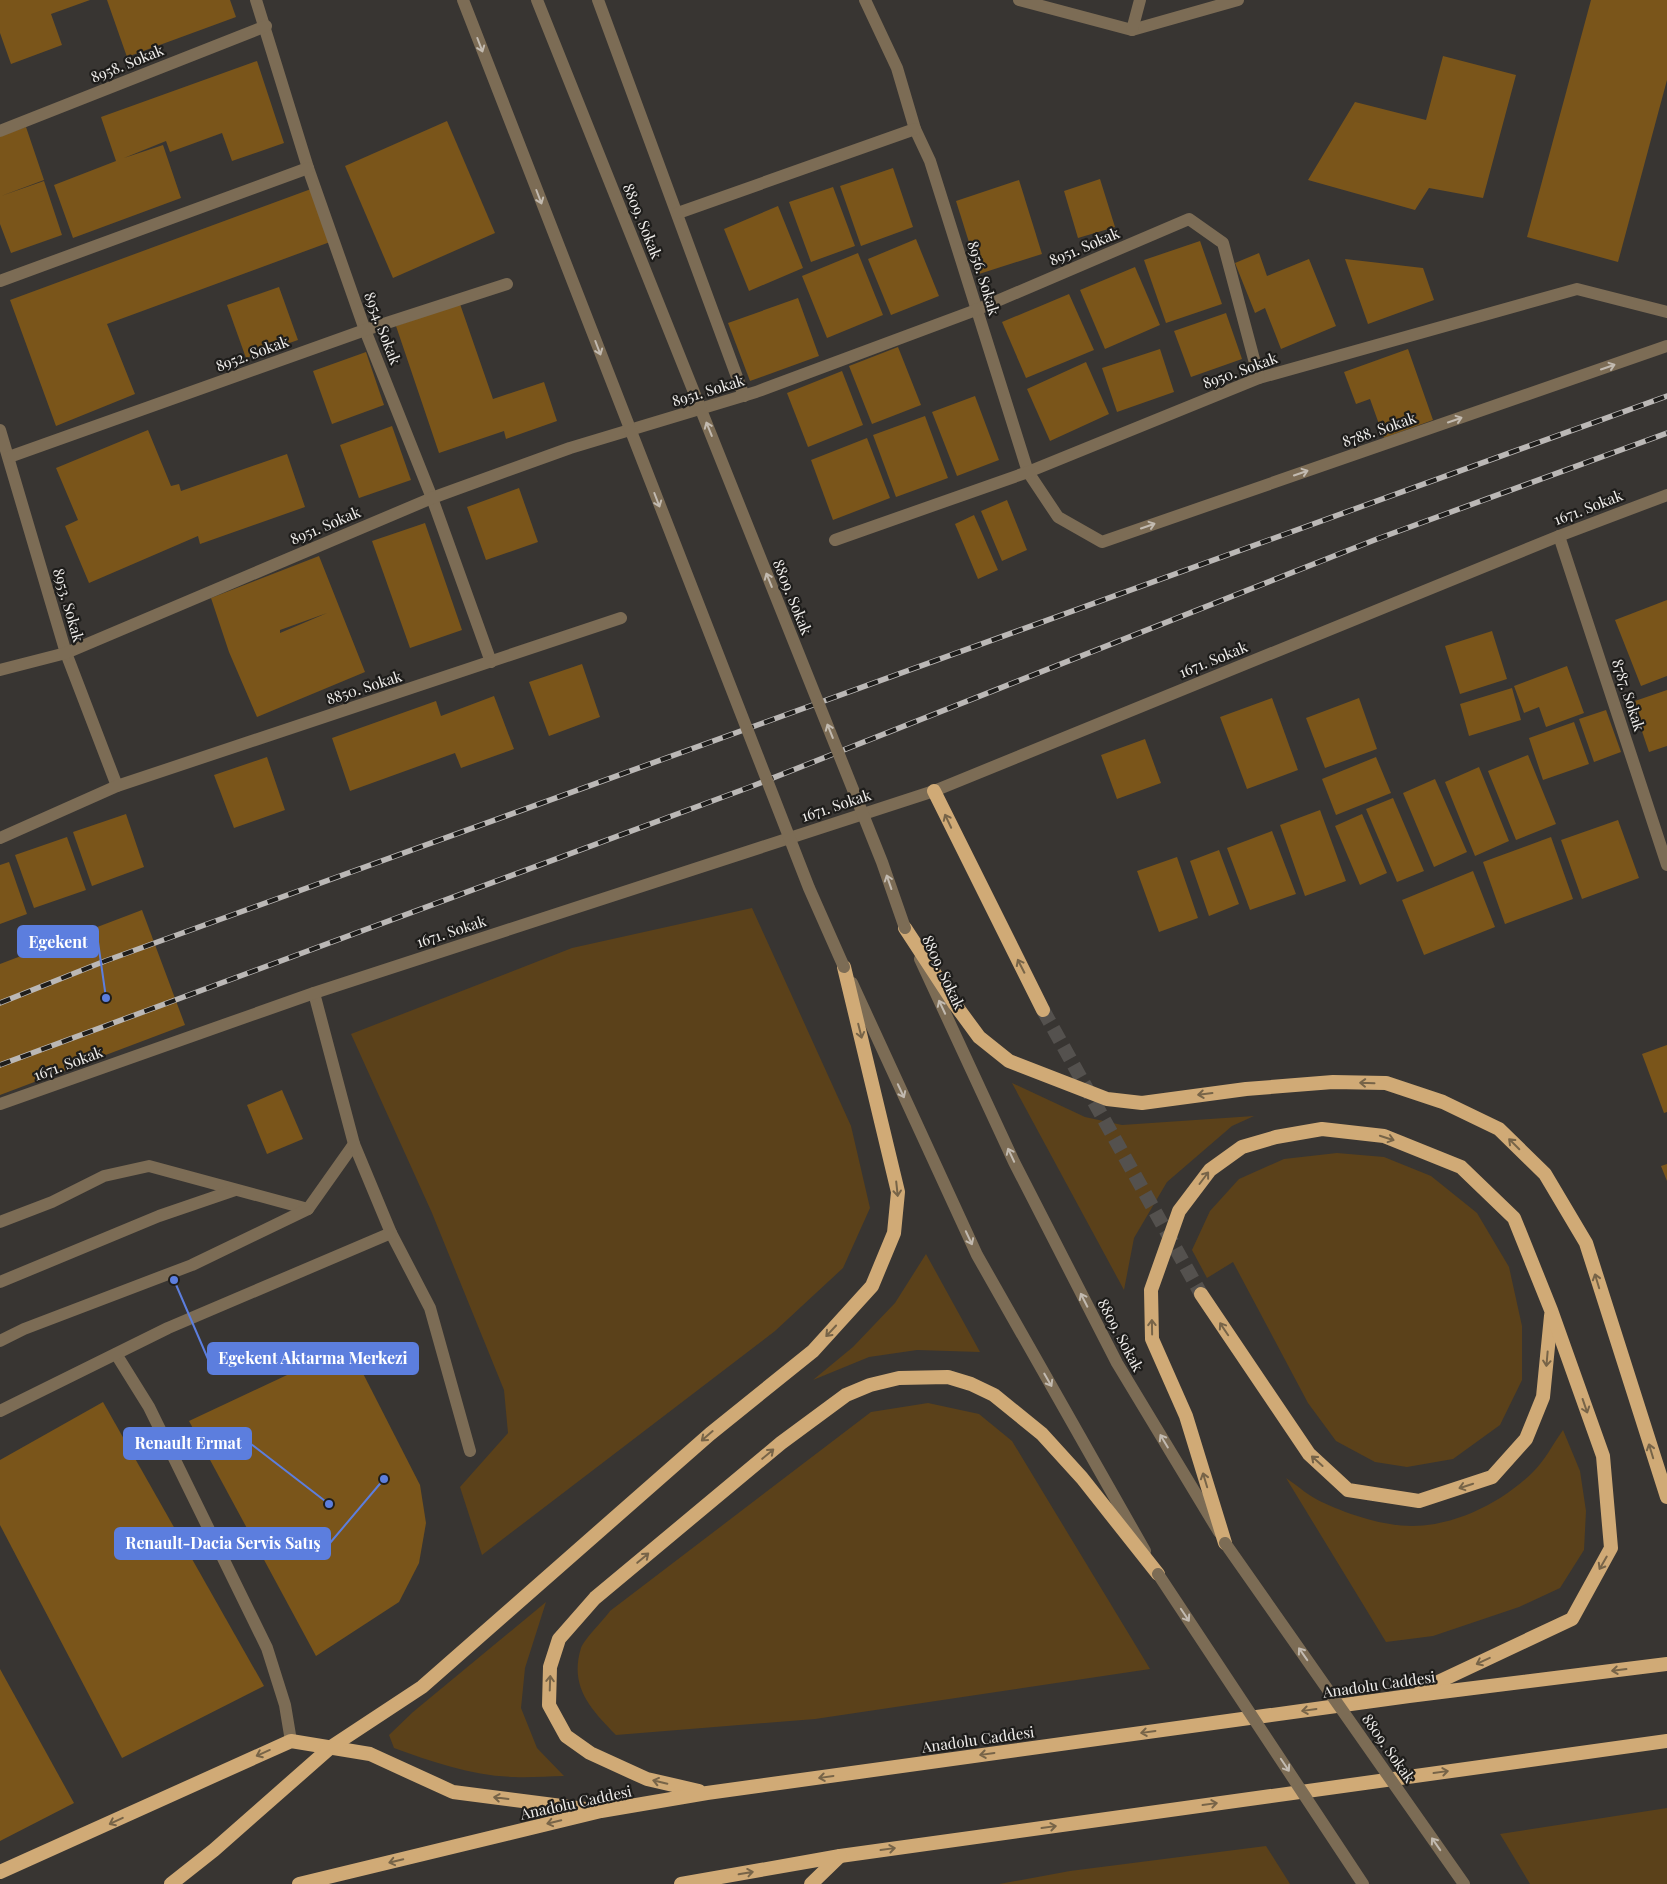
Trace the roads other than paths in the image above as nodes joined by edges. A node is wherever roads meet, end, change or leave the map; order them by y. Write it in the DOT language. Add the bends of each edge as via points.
graph roads {
  1 [pos="256,0"];
  2 [pos="462,0"];
  3 [pos="537,0"];
  4 [pos="598,0"];
  5 [pos="865,0"];
  6 [pos="1019,0"];
  7 [pos="1140,0"];
  8 [pos="1238,0"];
  9 [pos="266,26"];
  10 [pos="1132,30"];
  11 [pos="915,129"];
  12 [pos="0,131"];
  13 [pos="308,168"];
  14 [pos="678,213"];
  15 [pos="0,281"];
  16 [pos="506,284"];
  17 [pos="976,310"];
  18 [pos="1667,312"];
  19 [pos="365,330"];
  20 [pos="1667,346"];
  21 [pos="1259,378"];
  22 [pos="744,396"];
  23 [pos="0,430"];
  24 [pos="9,457"];
  25 [pos="1028,472"];
  26 [pos="1667,495"];
  27 [pos="432,498"];
  28 [pos="1559,536"];
  29 [pos="835,540"];
  30 [pos="1102,542"];
  31 [pos="621,618"];
  32 [pos="66,653"];
  33 [pos="491,662"];
  34 [pos="0,670"];
  35 [pos="117,786"];
  36 [pos="934,791"];
  37 [pos="0,838"];
  38 [pos="1667,865"];
  39 [pos="905,928"];
  40 [pos="844,967"];
  41 [pos="314,993"];
  42 [pos="1043,1010"];
  43 [pos="0,1104"];
  44 [pos="354,1144"];
  45 [pos="235,1190"];
  46 [pos="308,1209"];
  47 [pos="0,1222"];
  48 [pos="391,1234"];
  49 [pos="0,1282"];
  50 [pos="1200,1294"];
  51 [pos="1551,1310"];
  52 [pos="0,1341"];
  53 [pos="116,1354"];
  54 [pos="0,1411"];
  55 [pos="470,1451"];
  56 [pos="1667,1497"];
  57 [pos="1225,1543"];
  58 [pos="1158,1574"];
  59 [pos="1667,1664"];
  60 [pos="1409,1696"];
  61 [pos="1667,1740"];
  62 [pos="291,1741"];
  63 [pos="332,1747"];
  64 [pos="707,1793"];
  65 [pos="601,1811"];
  66 [pos="840,1856"];
  67 [pos="0,1872"];
  68 [pos="171,1884"];
  69 [pos="299,1884"];
  70 [pos="681,1884"];
  71 [pos="811,1884"];
  72 [pos="1363,1884"];
  73 [pos="1464,1884"];
  1 -- 9 [label="street, 8954. Sokak"];
  2 -- 40 [label="street, one-way, bridge" via="809,888"];
  39 -- 3 [label="street, 8809. Sokak, one-way, bridge" via="878,852"];
  4 -- 14 [label="street"];
  5 -- 11 [label="street, 8956. Sokak" via="897,68"];
  6 -- 10 [label="street"];
  7 -- 10 [label="street"];
  8 -- 10 [label="street"];
  9 -- 12 [label="street, 8958. Sokak"];
  9 -- 13 [label="street, 8954. Sokak"];
  11 -- 14 [label="street"];
  11 -- 17 [label="street, 8956. Sokak" via="930,161"];
  13 -- 15 [label="street"];
  13 -- 19 [label="street, 8954. Sokak"];
  14 -- 22 [label="street"];
  16 -- 19 [label="street, 8952. Sokak"];
  17 -- 21 [label="street, 8951. Sokak" via="1189,219 1223,243"];
  17 -- 22 [label="street, 8951. Sokak"];
  17 -- 25 [label="street, 8956. Sokak"];
  18 -- 21 [label="street, 8950. Sokak" via="1578,289"];
  19 -- 24 [label="street, 8952. Sokak"];
  19 -- 27 [label="street, 8954. Sokak"];
  30 -- 20 [label="street, 8788. Sokak, one-way"];
  21 -- 25 [label="street, 8950. Sokak"];
  22 -- 27 [label="street, 8951. Sokak" via="570,448"];
  23 -- 24 [label="street, 8953. Sokak"];
  24 -- 32 [label="street, 8953. Sokak"];
  25 -- 29 [label="street, 8950. Sokak"];
  25 -- 30 [label="street, 8956. Sokak" via="1058,517"];
  26 -- 28 [label="street, 1671. Sokak"];
  27 -- 32 [label="street, 8951. Sokak"];
  27 -- 33 [label="street, 8954. Sokak"];
  28 -- 36 [label="street, 1671. Sokak"];
  28 -- 38 [label="street, 8787. Sokak"];
  31 -- 33 [label="street, 8850. Sokak"];
  32 -- 34 [label="street, 8951. Sokak"];
  32 -- 35 [label="street, 8953. Sokak"];
  33 -- 35 [label="street, 8850. Sokak"];
  35 -- 37 [label="street, 8850. Sokak"];
  36 -- 41 [label="street, 1671. Sokak"];
  42 -- 36 [label="highway, one-way"];
  56 -- 39 [label="highway, one-way" via="1586,1243 1544,1174 1499,1129 1443,1102 1386,1083 1324,1083 1246,1089 1142,1103 1107,1099 1009,1061 979,1037"];
  57 -- 39 [label="street, 8809. Sokak, one-way" via="1116,1363 1014,1162"];
  40 -- 58 [label="street, one-way" via="977,1255"];
  40 -- 63 [label="highway, one-way" via="898,1192 894,1233 872,1286 813,1351 710,1434 422,1687"];
  41 -- 43 [label="street, 1671. Sokak"];
  41 -- 44 [label="street"];
  44 -- 46 [label="street"];
  44 -- 48 [label="street"];
  45 -- 46 [label="street"];
  45 -- 47 [label="street" via="150,1166 104,1176 52,1202"];
  45 -- 49 [label="street" via="159,1216"];
  46 -- 52 [label="street" via="192,1265"];
  48 -- 53 [label="street" via="168,1328"];
  48 -- 55 [label="street" via="430,1308"];
  51 -- 50 [label="highway, one-way" via="1543,1397 1526,1439 1492,1477 1419,1500 1348,1490 1309,1454"];
  57 -- 51 [label="highway, one-way" via="1186,1416 1152,1339 1152,1290 1179,1211 1210,1170 1242,1147 1322,1129 1384,1136 1461,1167 1514,1218"];
  51 -- 60 [label="highway, one-way" via="1603,1456 1612,1548 1572,1619"];
  53 -- 54 [label="street"];
  53 -- 62 [label="street" via="149,1407 267,1648 285,1705"];
  73 -- 57 [label="street, 8809. Sokak, one-way, bridge"];
  64 -- 58 [label="highway, one-way" via="647,1779 590,1753 566,1736 549,1705 550,1667 559,1639 595,1598 781,1443 846,1395 898,1378 948,1377 994,1395 1042,1434 1082,1478"];
  58 -- 72 [label="street, one-way, bridge"];
  59 -- 60 [label="highway, Anadolu Caddesi, one-way"];
  60 -- 64 [label="highway, Anadolu Caddesi, one-way"];
  66 -- 61 [label="highway, one-way"];
  62 -- 63 [label="highway"];
  62 -- 67 [label="highway, one-way"];
  65 -- 63 [label="highway, one-way" via="453,1792 370,1754"];
  63 -- 68 [label="highway"];
  64 -- 65 [label="highway, Anadolu Caddesi"];
  65 -- 69 [label="highway, Anadolu Caddesi, one-way"];
  70 -- 66 [label="highway, one-way"];
  66 -- 71 [label="highway"];
}
